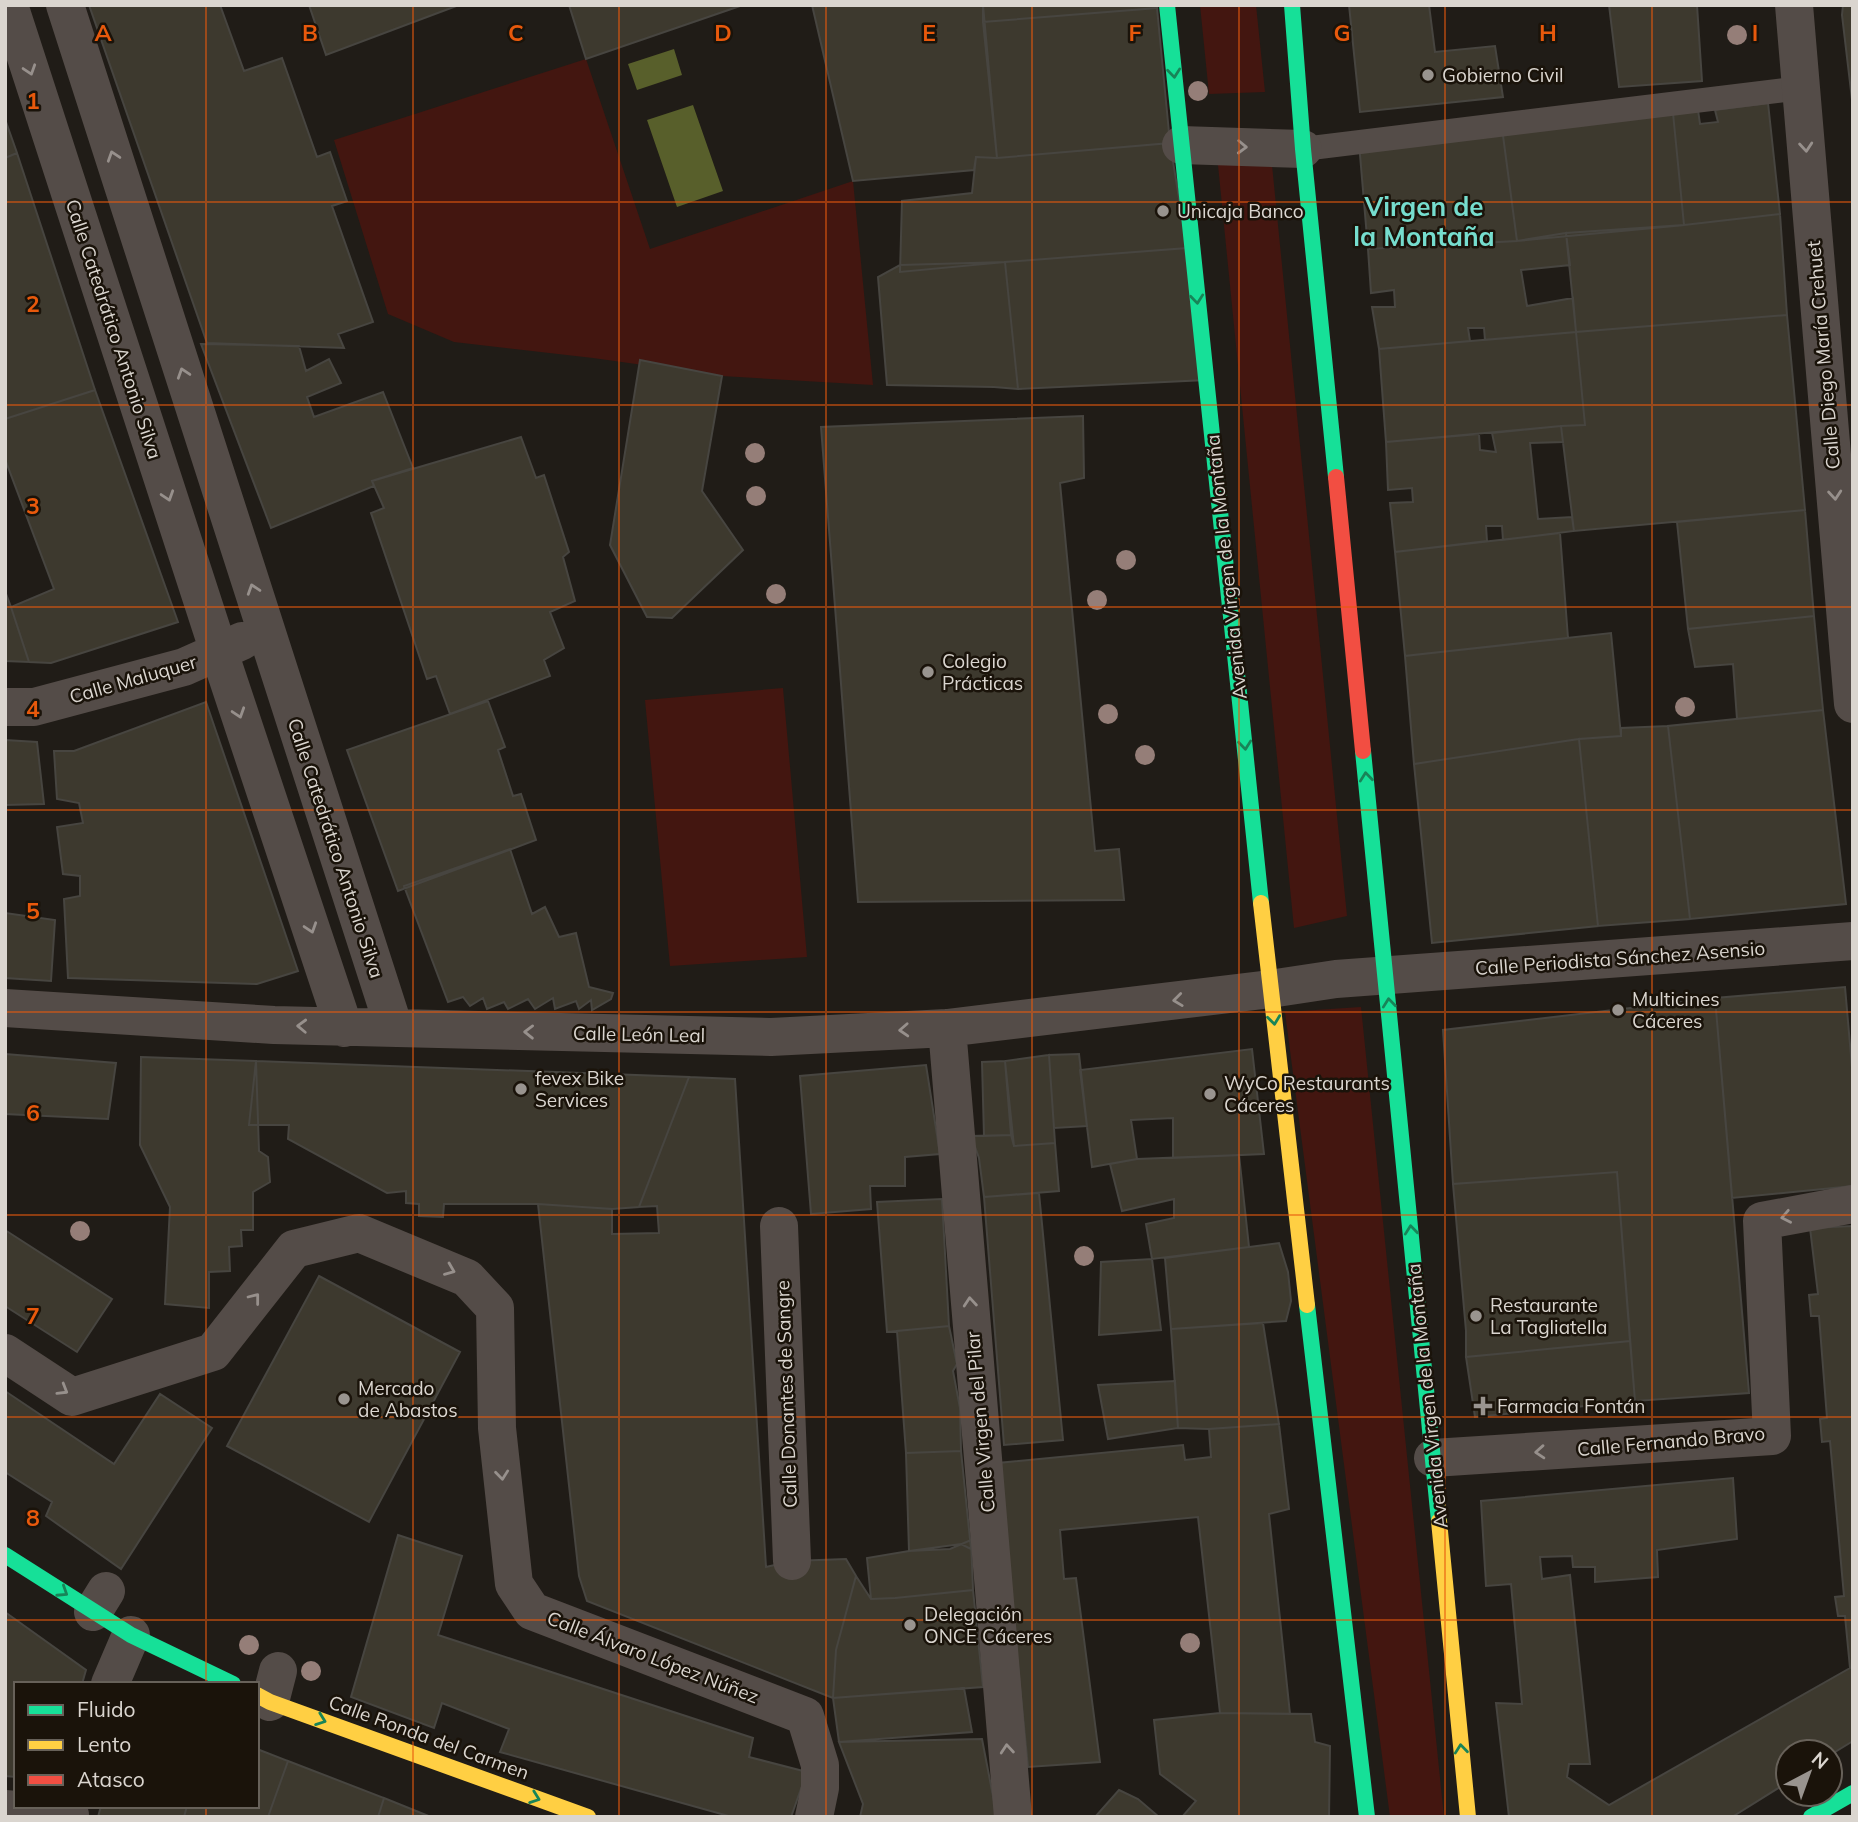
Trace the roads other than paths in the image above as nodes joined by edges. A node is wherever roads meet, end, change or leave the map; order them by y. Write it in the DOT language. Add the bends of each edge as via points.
graph roads {
  1 [pos="9,5"];
  2 [pos="65,5"];
  3 [pos="1167,5"];
  4 [pos="1292,5"];
  5 [pos="1794,5"];
  6 [pos="1801,88"];
  7 [pos="1181,145"];
  8 [pos="1303,149"];
  9 [pos="266,629"];
  10 [pos="219,652"];
  11 [pos="1853,704"];
  12 [pos="5,707"];
  13 [pos="1853,941"];
  14 [pos="1387,976"];
  15 [pos="1270,989"];
  16 [pos="5,1008"];
  17 [pos="344,1028"];
  18 [pos="394,1028"];
  19 [pos="947,1028"];
  20 [pos="1853,1204"];
  21 [pos="779,1226"];
  22 [pos="5,1353"];
  23 [pos="1433,1458"];
  24 [pos="5,1555"];
  25 [pos="792,1561"];
  26 [pos="131,1635"];
  27 [pos="111,1682"];
  28 [pos="229,1682"];
  29 [pos="269,1690"];
  30 [pos="1853,1793"];
  31 [pos="5,1809"];
  32 [pos="71,1813"];
  33 [pos="588,1817"];
  34 [pos="814,1817"];
  35 [pos="1013,1817"];
  36 [pos="1367,1817"];
  37 [pos="1468,1817"];
  38 [pos="1811,1817"];
  1 -- 10 [label="street, Calle Catedrático Antonio Silva, one-way"];
  9 -- 2 [label="street, Calle Catedrático Antonio Silva, one-way"];
  3 -- 7 [label="main road, Avenida Virgen de la Montaña, one-way"];
  4 -- 8 [label="main road, Avenida Virgen de la Montaña"];
  5 -- 6 [label="street, Calle Diego María Crehuet"];
  6 -- 8 [label="lane"];
  6 -- 11 [label="street, Calle Diego María Crehuet, one-way"];
  7 -- 8 [label="street, one-way"];
  7 -- 15 [label="main road, Avenida Virgen de la Montaña, one-way"];
  14 -- 8 [label="main road, Avenida Virgen de la Montaña, one-way"];
  9 -- 10 [label="street"];
  9 -- 18 [label="street, Calle Catedrático Antonio Silva"];
  10 -- 12 [label="street, Calle Maluquer" via="184,667 34,708"];
  10 -- 17 [label="street, Calle Catedrático Antonio Silva, one-way"];
  13 -- 14 [label="street, Calle Periodista Sánchez Asensio"];
  14 -- 15 [label="street"];
  23 -- 14 [label="main road, Avenida Virgen de la Montaña, one-way"];
  15 -- 19 [label="street, Calle León Leal, one-way"];
  15 -- 36 [label="main road, Avenida Virgen de la Montaña, one-way"];
  17 -- 16 [label="street, Calle León Leal, one-way"];
  17 -- 18 [label="street, Calle León Leal"];
  19 -- 18 [label="street, Calle León Leal, one-way" via="771,1037"];
  35 -- 19 [label="street, Calle Virgen del Pilar, one-way"];
  20 -- 23 [label="street, Calle Fernando Bravo, one-way" via="1762,1221 1772,1436"];
  21 -- 25 [label="street, Calle Donantes de Sangre"];
  22 -- 34 [label="street, Calle Álvaro López Núñez, one-way" via="72,1396 213,1352 294,1249 359,1233 467,1278 495,1308 497,1428 513,1584 532,1611 806,1716 820,1765"];
  37 -- 23 [label="main road, Avenida Virgen de la Montaña, one-way"];
  24 -- 26 [label="main road, one-way" via="100,1601"];
  26 -- 27 [label="street"];
  26 -- 28 [label="main road"];
  29 -- 33 [label="main road, Calle Ronda del Carmen, one-way"];
  30 -- 38 [label="main road"];
  31 -- 32 [label="street"];
}
